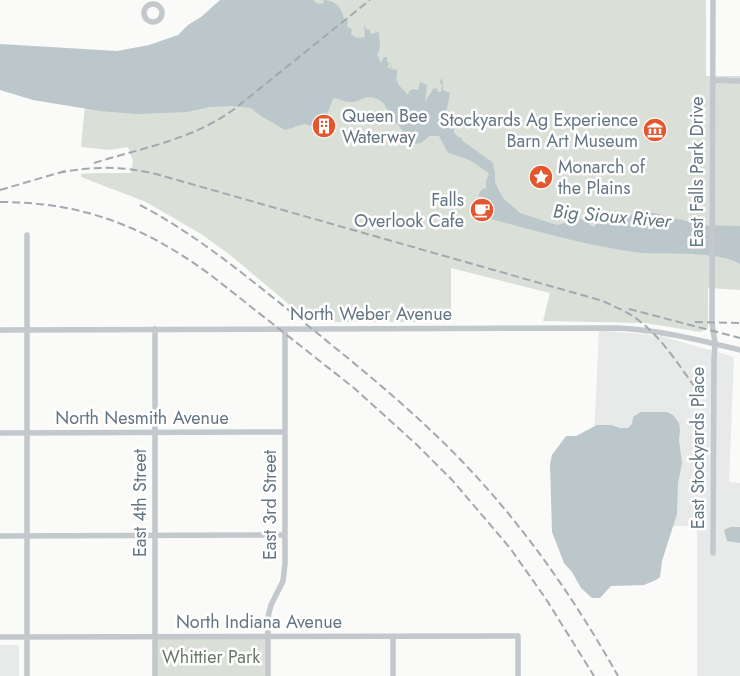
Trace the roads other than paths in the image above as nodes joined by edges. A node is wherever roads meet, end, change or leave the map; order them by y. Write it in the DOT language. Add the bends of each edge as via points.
graph roads {
  1 [pos="712,2"];
  2 [pos="713,80"];
  3 [pos="740,81"];
  4 [pos="27,234"];
  5 [pos="155,329"];
  6 [pos="0,330"];
  7 [pos="27,330"];
  8 [pos="285,330"];
  9 [pos="715,344"];
  10 [pos="740,350"];
  11 [pos="155,432"];
  12 [pos="285,432"];
  13 [pos="0,433"];
  14 [pos="27,433"];
  15 [pos="285,535"];
  16 [pos="0,536"];
  17 [pos="27,536"];
  18 [pos="155,536"];
  19 [pos="713,553"];
  20 [pos="0,637"];
  21 [pos="27,637"];
  22 [pos="155,637"];
  23 [pos="393,637"];
  24 [pos="268,638"];
  25 [pos="27,676"];
  26 [pos="155,676"];
  27 [pos="268,676"];
  28 [pos="393,676"];
  29 [pos="518,676"];
  1 -- 2 [label="street, East Falls Park Drive"];
  2 -- 3 [label="street"];
  2 -- 9 [label="street, East Falls Park Drive" via="712,322"];
  4 -- 7 [label="street"];
  5 -- 7 [label="street, North Weber Avenue"];
  5 -- 8 [label="street, North Weber Avenue"];
  5 -- 11 [label="street, East 4th Street"];
  6 -- 7 [label="street, North Weber Avenue"];
  7 -- 14 [label="street"];
  8 -- 9 [label="street, North Weber Avenue" via="618,328 658,331"];
  8 -- 12 [label="street, East 3rd Street"];
  9 -- 10 [label="street, North Weber Avenue"];
  9 -- 19 [label="street, East Stockyards Place"];
  11 -- 12 [label="street, North Nesmith Avenue"];
  11 -- 14 [label="street, North Nesmith Avenue"];
  11 -- 18 [label="street, East 4th Street"];
  12 -- 15 [label="street, East 3rd Street"];
  13 -- 14 [label="street, North Nesmith Avenue"];
  14 -- 17 [label="street"];
  15 -- 18 [label="street"];
  15 -- 24 [label="street, East 3rd Street" via="284,576 270,610"];
  16 -- 17 [label="street"];
  17 -- 18 [label="street"];
  17 -- 21 [label="street"];
  18 -- 22 [label="street, East 4th Street"];
  20 -- 21 [label="street, North Indiana Avenue"];
  21 -- 22 [label="street, North Indiana Avenue"];
  21 -- 25 [label="street"];
  22 -- 24 [label="street, North Indiana Avenue"];
  22 -- 26 [label="street, East 4th Street"];
  23 -- 24 [label="street, North Indiana Avenue"];
  23 -- 28 [label="street"];
  23 -- 29 [label="street, North Indiana Avenue" via="518,636"];
  24 -- 27 [label="street, East 3rd Street"];
}
